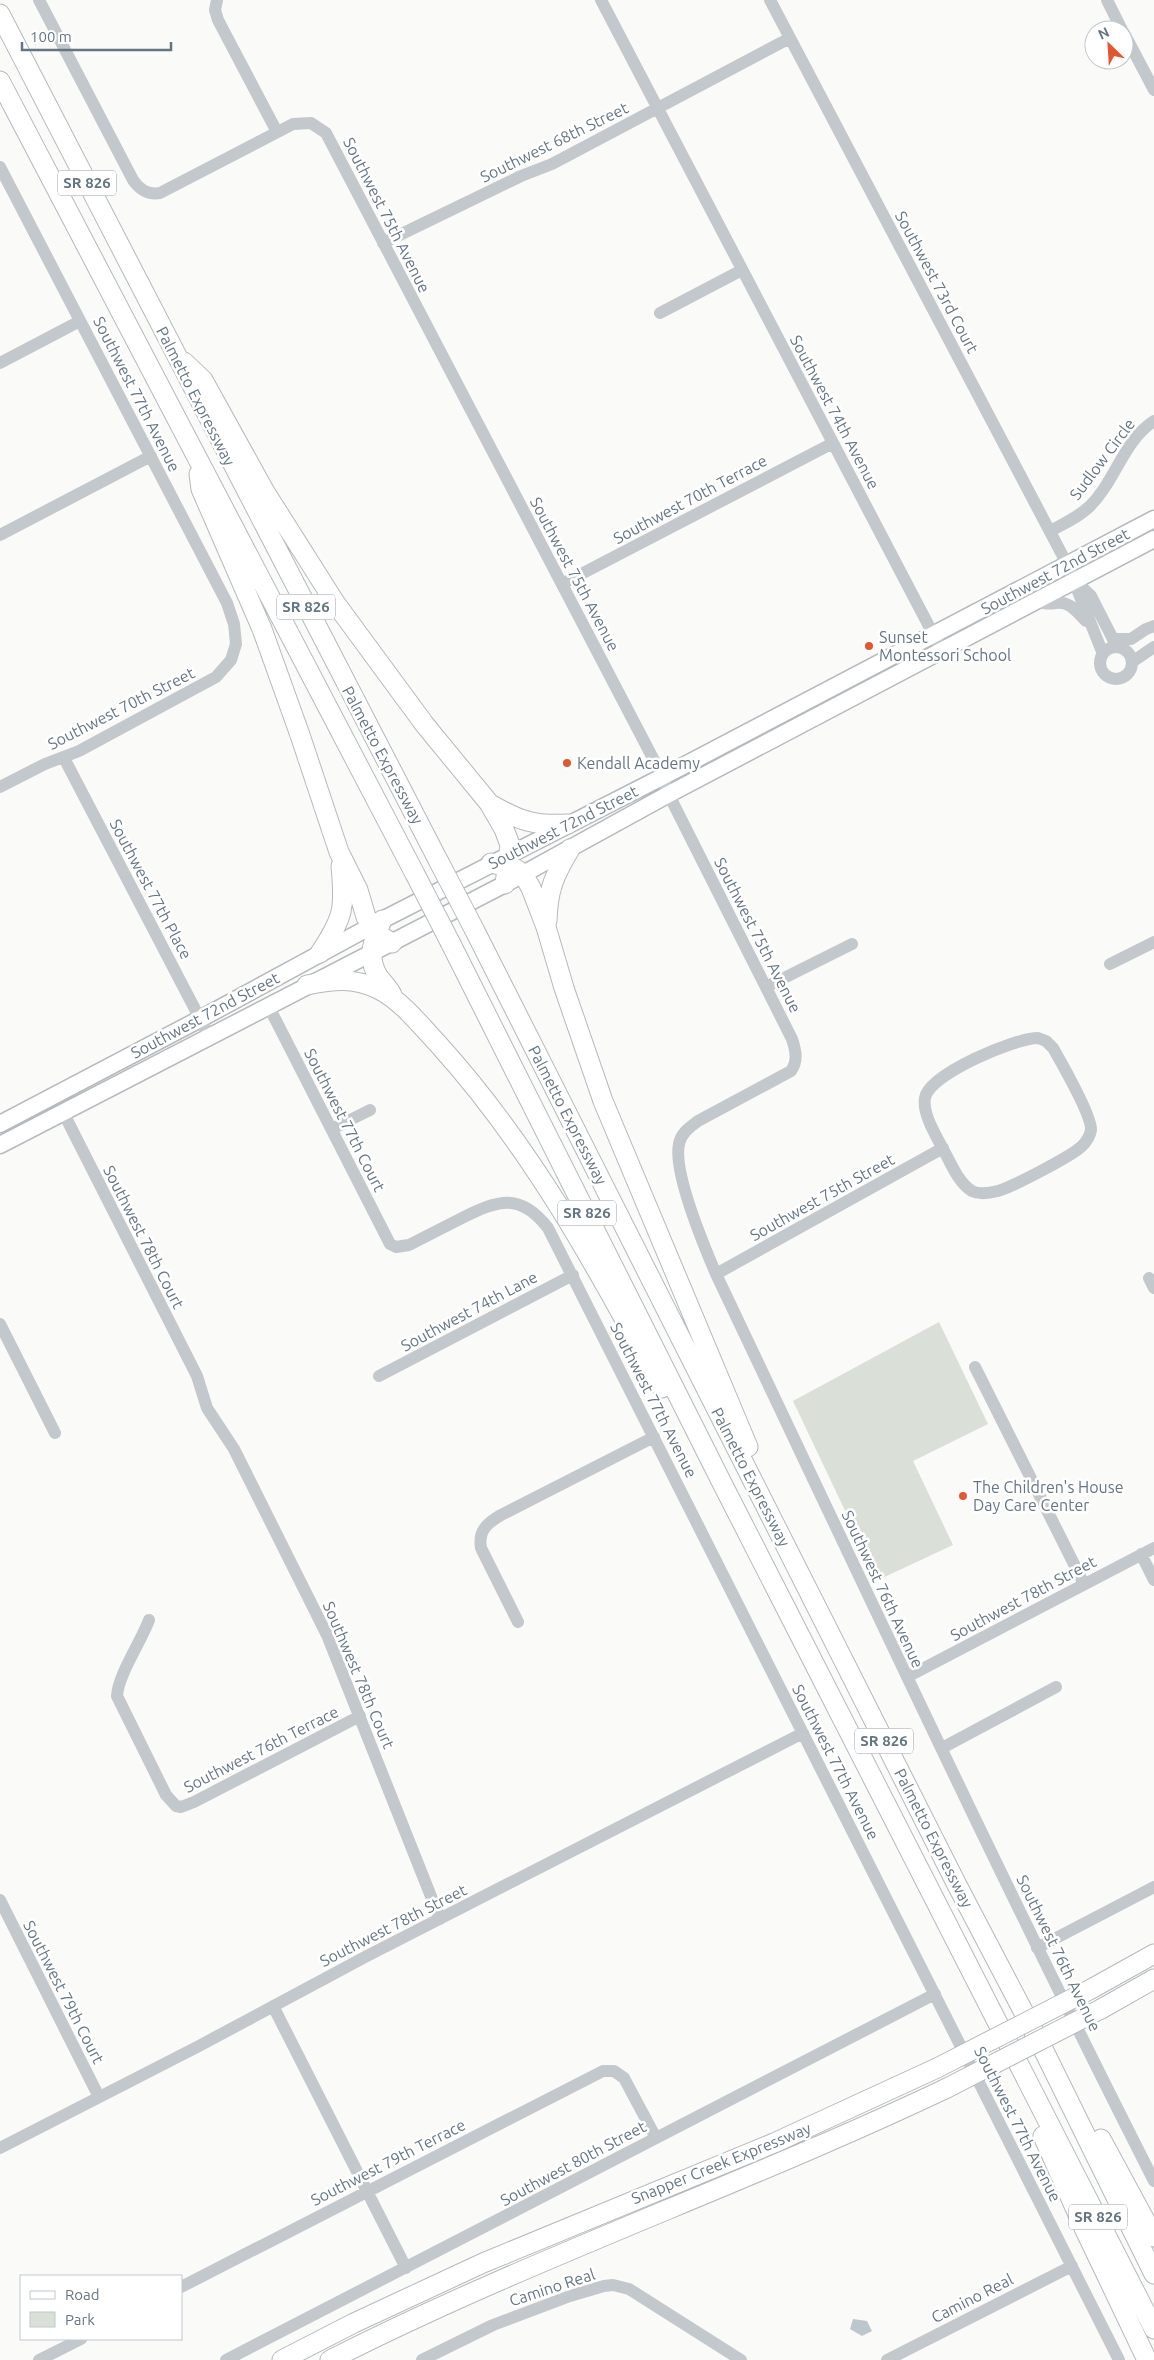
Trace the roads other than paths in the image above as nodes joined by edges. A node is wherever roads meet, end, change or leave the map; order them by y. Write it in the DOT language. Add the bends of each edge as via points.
graph roads {
  1 [pos="39,0"];
  2 [pos="601,0"];
  3 [pos="770,0"];
  4 [pos="1107,0"];
  5 [pos="217,1"];
  6 [pos="0,14"];
  7 [pos="1117,20"];
  8 [pos="790,38"];
  9 [pos="1134,52"];
  10 [pos="0,81"];
  11 [pos="1154,90"];
  12 [pos="657,108"];
  13 [pos="276,132"];
  14 [pos="0,167"];
  15 [pos="383,243"];
  16 [pos="742,270"];
  17 [pos="660,313"];
  18 [pos="80,321"];
  19 [pos="174,352"];
  20 [pos="0,363"];
  21 [pos="1154,421"];
  22 [pos="833,443"];
  23 [pos="196,453"];
  24 [pos="151,456"];
  25 [pos="1154,519"];
  26 [pos="1050,531"];
  27 [pos="0,535"];
  28 [pos="1154,540"];
  29 [pos="1067,564"];
  30 [pos="1075,581"];
  31 [pos="562,584"];
  32 [pos="1037,601"];
  33 [pos="1089,624"];
  34 [pos="1154,626"];
  35 [pos="934,634"];
  36 [pos="236,640"];
  37 [pos="1115,643"];
  38 [pos="1154,647"];
  39 [pos="942,651"];
  40 [pos="1103,654"];
  41 [pos="1132,662"];
  42 [pos="813,698"];
  43 [pos="822,714"];
  44 [pos="64,758"];
  45 [pos="662,777"];
  46 [pos="0,787"];
  47 [pos="669,794"];
  48 [pos="489,803"];
  49 [pos="568,824"];
  50 [pos="570,849"];
  51 [pos="339,852"];
  52 [pos="508,864"];
  53 [pos="505,884"];
  54 [pos="546,927"];
  55 [pos="380,930"];
  56 [pos="1154,942"];
  57 [pos="852,944"];
  58 [pos="371,952"];
  59 [pos="320,953"];
  60 [pos="1110,964"];
  61 [pos="307,985"];
  62 [pos="259,986"];
  63 [pos="766,987"];
  64 [pos="394,999"];
  65 [pos="268,1005"];
  66 [pos="200,1019"];
  67 [pos="209,1036"];
  68 [pos="795,1050"];
  69 [pos="55,1095"];
  70 [pos="370,1110"];
  71 [pos="63,1112"];
  72 [pos="0,1124"];
  73 [pos="332,1129"];
  74 [pos="0,1144"];
  75 [pos="943,1148"];
  76 [pos="502,1202"];
  77 [pos="716,1274"];
  78 [pos="573,1275"];
  79 [pos="0,1324"];
  80 [pos="976,1367"];
  81 [pos="379,1376"];
  82 [pos="55,1433"];
  83 [pos="654,1437"];
  84 [pos="746,1468"];
  85 [pos="723,1485"];
  86 [pos="1154,1548"];
  87 [pos="1141,1554"];
  88 [pos="1154,1580"];
  89 [pos="1084,1584"];
  90 [pos="150,1620"];
  91 [pos="518,1622"];
  92 [pos="907,1677"];
  93 [pos="1056,1687"];
  94 [pos="360,1716"];
  95 [pos="802,1733"];
  96 [pos="942,1748"];
  97 [pos="1154,1887"];
  98 [pos="0,1900"];
  99 [pos="440,1919"];
  100 [pos="1037,1948"];
  101 [pos="1154,1954"];
  102 [pos="1154,1979"];
  103 [pos="935,1994"];
  104 [pos="273,2006"];
  105 [pos="1037,2037"];
  106 [pos="99,2097"];
  107 [pos="1041,2105"];
  108 [pos="656,2138"];
  109 [pos="0,2148"];
  110 [pos="1154,2181"];
  111 [pos="368,2191"];
  112 [pos="1154,2237"];
  113 [pos="1072,2266"];
  114 [pos="406,2268"];
  115 [pos="1154,2274"];
  116 [pos="182,2286"];
  117 [pos="1154,2329"];
  118 [pos="79,2340"];
  119 [pos="40,2360"];
  120 [pos="226,2360"];
  121 [pos="282,2360"];
  122 [pos="330,2360"];
  123 [pos="422,2360"];
  124 [pos="741,2360"];
  125 [pos="888,2360"];
  126 [pos="1119,2360"];
  127 [pos="1147,2360"];
  1 -- 13 [label="street" via="140,189 160,193"];
  2 -- 12 [label="street"];
  3 -- 8 [label="street, Southwest 73rd Court"];
  4 -- 7 [label="street"];
  5 -- 13 [label="street" via="218,20"];
  6 -- 19 [label="highway, Palmetto Expressway / SR 826"];
  8 -- 12 [label="street, Southwest 68th Street"];
  8 -- 26 [label="street, Southwest 73rd Court"];
  9 -- 11 [label="street"];
  10 -- 23 [label="highway, Palmetto Expressway / SR 826"];
  12 -- 15 [label="street, Southwest 68th Street" via="552,164"];
  12 -- 16 [label="street, Southwest 74th Avenue"];
  13 -- 15 [label="street, Southwest 75th Avenue" via="296,123 311,123 328,135"];
  14 -- 18 [label="street, Southwest 77th Avenue"];
  15 -- 31 [label="street, Southwest 75th Avenue"];
  16 -- 17 [label="street"];
  16 -- 22 [label="street, Southwest 74th Avenue"];
  18 -- 20 [label="street"];
  18 -- 24 [label="street, Southwest 77th Avenue"];
  19 -- 48 [label="highway" via="203,380 265,492 336,604 391,680"];
  19 -- 84 [label="highway, Palmetto Expressway / SR 826, bridge" via="474,929"];
  21 -- 26 [label="street, Sudlow Circle" via="1144,428 1127,450 1089,507"];
  22 -- 31 [label="street, Southwest 70th Terrace"];
  22 -- 35 [label="street, Southwest 74th Avenue"];
  23 -- 51 [label="highway" via="201,489 262,629"];
  23 -- 85 [label="highway, Palmetto Expressway / SR 826, bridge" via="416,874"];
  24 -- 27 [label="street"];
  24 -- 36 [label="street, Southwest 77th Avenue" via="227,603"];
  25 -- 29 [label="main road, Southwest 72nd Street"];
  26 -- 29 [label="street, Southwest 73rd Court"];
  28 -- 30 [label="main road, Southwest 72nd Street"];
  29 -- 30 [label="street, Southwest 73rd Court"];
  29 -- 35 [label="main road, Southwest 72nd Street"];
  30 -- 32 [label="main road, Southwest 72nd Street"];
  30 -- 33 [label="street"];
  30 -- 37 [label="street" via="1091,596"];
  31 -- 45 [label="street, Southwest 75th Avenue"];
  32 -- 33 [label="street" via="1047,605 1069,605"];
  32 -- 39 [label="main road, Southwest 72nd Street"];
  33 -- 40 [label="street"];
  34 -- 37 [label="street" via="1131,639"];
  35 -- 39 [label="street, Southwest 74th Avenue"];
  35 -- 42 [label="main road, Southwest 72nd Street"];
  36 -- 44 [label="street, Southwest 70th Street" via="228,664 210,682"];
  37 -- 40 [label="street"];
  37 -- 41 [label="street" via="1127,652"];
  38 -- 41 [label="street"];
  39 -- 43 [label="main road, Southwest 72nd Street"];
  40 -- 41 [label="street" via="1100,668 1112,679 1126,676"];
  42 -- 43 [label="main road"];
  42 -- 45 [label="main road, Southwest 72nd Street"];
  43 -- 47 [label="main road, Southwest 72nd Street"];
  44 -- 46 [label="street, Southwest 70th Street"];
  44 -- 66 [label="street, Southwest 77th Place"];
  45 -- 47 [label="street, Southwest 75th Avenue"];
  45 -- 49 [label="main road, Southwest 72nd Street"];
  47 -- 50 [label="main road, Southwest 72nd Street"];
  47 -- 63 [label="street, Southwest 75th Avenue"];
  48 -- 49 [label="highway" via="530,823"];
  48 -- 52 [label="highway" via="507,835"];
  49 -- 52 [label="main road, Southwest 72nd Street"];
  50 -- 52 [label="main road, Southwest 72nd Street"];
  50 -- 54 [label="highway" via="551,882"];
  51 -- 55 [label="highway"];
  51 -- 59 [label="highway" via="343,907 336,928"];
  52 -- 53 [label="highway"];
  52 -- 54 [label="highway" via="531,888"];
  52 -- 55 [label="main road, Southwest 72nd Street"];
  53 -- 55 [label="main road, Southwest 72nd Street"];
  54 -- 84 [label="highway" via="606,1109 750,1450"];
  55 -- 58 [label="highway"];
  55 -- 59 [label="main road, Southwest 72nd Street"];
  56 -- 60 [label="street"];
  57 -- 63 [label="street"];
  58 -- 61 [label="main road, Southwest 72nd Street"];
  58 -- 64 [label="highway" via="376,971"];
  59 -- 62 [label="main road, Southwest 72nd Street"];
  61 -- 64 [label="highway" via="351,980 379,989"];
  61 -- 65 [label="main road, Southwest 72nd Street"];
  62 -- 65 [label="main road"];
  62 -- 66 [label="main road, Southwest 72nd Street"];
  63 -- 68 [label="street, Southwest 75th Avenue"];
  64 -- 85 [label="highway" via="451,1059 546,1185 590,1254 692,1446"];
  65 -- 67 [label="main road, Southwest 72nd Street"];
  65 -- 73 [label="street, Southwest 77th Court"];
  66 -- 67 [label="street, Southwest 77th Place"];
  66 -- 69 [label="main road, Southwest 72nd Street"];
  67 -- 71 [label="main road, Southwest 72nd Street"];
  68 -- 77 [label="street, Southwest 76th Avenue" via="796,1059 790,1071 698,1121 686,1130 680,1141 678,1157 682,1175"];
  69 -- 71 [label="main road"];
  69 -- 72 [label="main road, Southwest 72nd Street"];
  70 -- 73 [label="street"];
  71 -- 74 [label="main road, Southwest 72nd Street"];
  71 -- 94 [label="street, Southwest 78th Court" via="197,1376 229,1430 234,1449 321,1622"];
  73 -- 76 [label="street, Southwest 77th Court" via="384,1235 396,1247 409,1245"];
  75 -- 75 [label="street" via="924,1107 930,1087 942,1077 996,1049 1018,1041 1046,1040 1084,1107 1091,1130 1085,1143 1008,1187 984,1194 967,1187"];
  75 -- 77 [label="street, Southwest 75th Street"];
  76 -- 78 [label="street, Southwest 77th Avenue" via="522,1205 540,1219"];
  77 -- 92 [label="street, Southwest 76th Avenue"];
  78 -- 81 [label="street, Southwest 74th Lane"];
  78 -- 83 [label="street, Southwest 77th Avenue"];
  79 -- 82 [label="street"];
  80 -- 89 [label="street"];
  83 -- 91 [label="street" via="496,1518 485,1527 480,1536 483,1553"];
  83 -- 95 [label="street, Southwest 77th Avenue"];
  84 -- 105 [label="highway, Palmetto Expressway / SR 826"];
  85 -- 107 [label="highway, Palmetto Expressway / SR 826"];
  86 -- 87 [label="street, Southwest 78th Street"];
  87 -- 88 [label="street"];
  87 -- 89 [label="street, Southwest 78th Street"];
  89 -- 92 [label="street, Southwest 78th Street"];
  90 -- 94 [label="street, Southwest 76th Terrace" via="120,1681 117,1696 166,1795 176,1806 194,1802"];
  92 -- 96 [label="street, Southwest 76th Avenue"];
  93 -- 96 [label="street"];
  94 -- 99 [label="street, Southwest 78th Court"];
  95 -- 99 [label="street, Southwest 78th Street"];
  95 -- 103 [label="street, Southwest 77th Avenue"];
  96 -- 100 [label="street, Southwest 76th Avenue"];
  97 -- 100 [label="street"];
  98 -- 106 [label="street, Southwest 79th Court"];
  99 -- 104 [label="street, Southwest 78th Street"];
  100 -- 110 [label="street, Southwest 76th Avenue"];
  101 -- 121 [label="highway, Snapper Creek Expressway, bridge" via="937,2068 774,2143 500,2255"];
  102 -- 122 [label="highway, Snapper Creek Expressway, bridge" via="947,2088 803,2154 509,2275"];
  103 -- 108 [label="street, Southwest 80th Street"];
  103 -- 113 [label="street, Southwest 77th Avenue"];
  104 -- 106 [label="street, Southwest 78th Street"];
  104 -- 111 [label="street"];
  105 -- 112 [label="highway" via="1055,2054"];
  105 -- 115 [label="highway, Palmetto Expressway / SR 826"];
  106 -- 109 [label="street, Southwest 78th Street"];
  107 -- 117 [label="highway, Palmetto Expressway / SR 826"];
  107 -- 127 [label="highway" via="1041,2131"];
  108 -- 111 [label="street, Southwest 79th Terrace" via="626,2081 612,2070 596,2074"];
  108 -- 114 [label="street, Southwest 80th Street"];
  111 -- 114 [label="street"];
  111 -- 116 [label="street, Southwest 79th Terrace"];
  113 -- 125 [label="street, Camino Real"];
  113 -- 126 [label="street, Southwest 77th Avenue"];
  114 -- 120 [label="street, Southwest 80th Street"];
  118 -- 119 [label="street"];
  123 -- 124 [label="street, Camino Real" via="511,2318 595,2288 613,2285 629,2289"];
}
